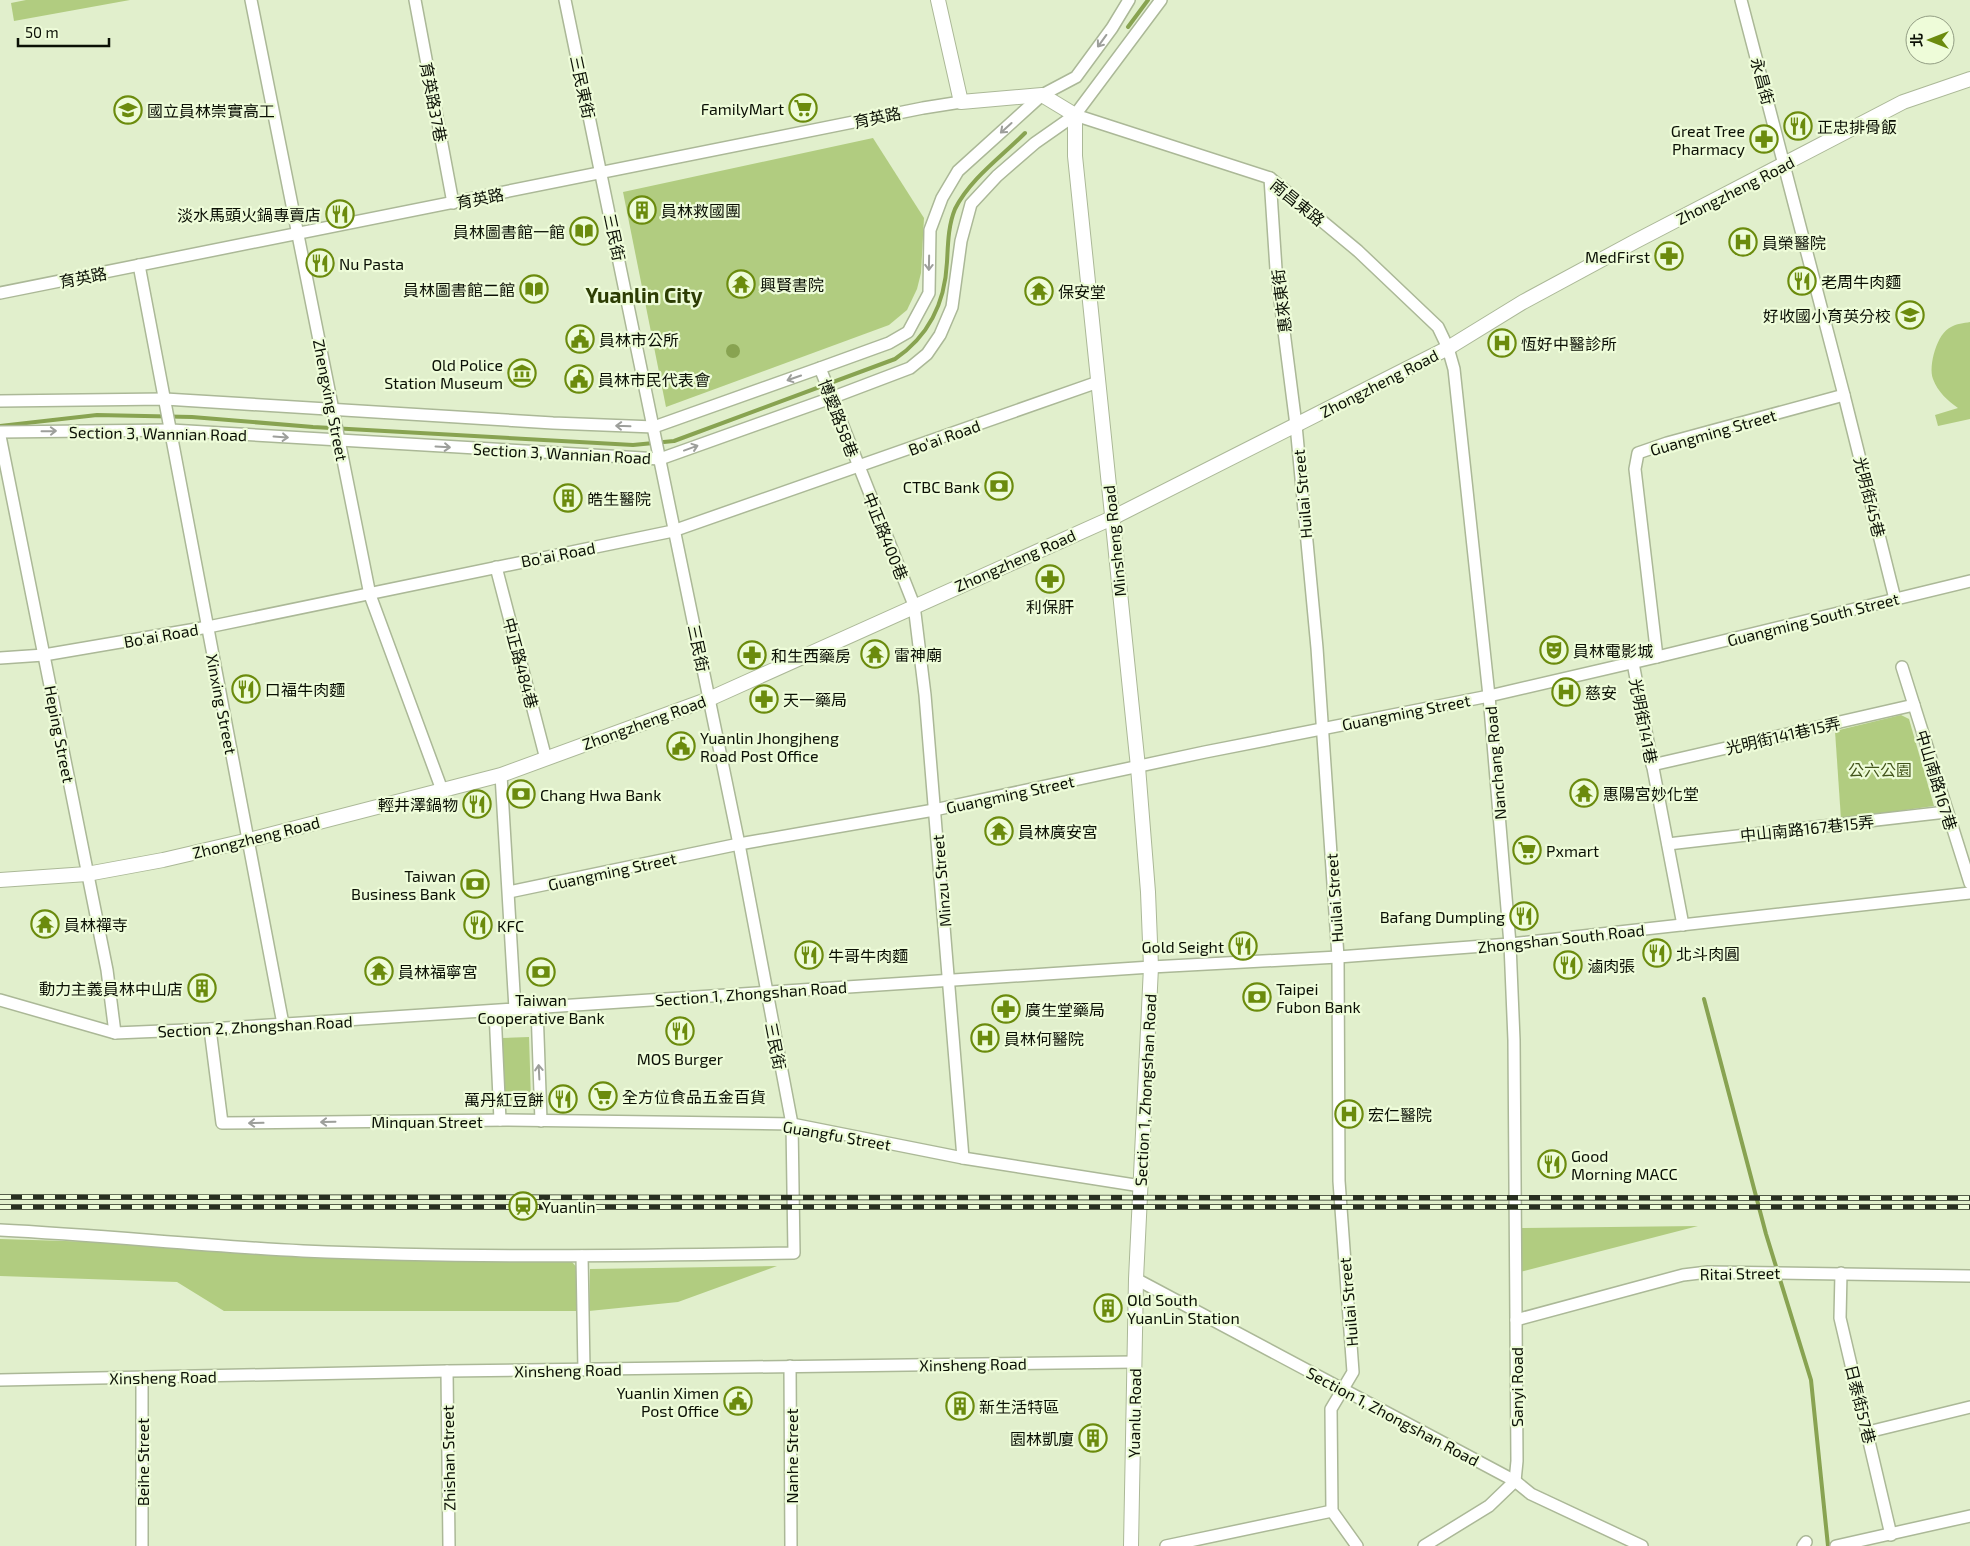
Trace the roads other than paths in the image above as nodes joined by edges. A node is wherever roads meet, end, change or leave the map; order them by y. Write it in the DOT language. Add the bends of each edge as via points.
graph roads {
  1 [pos="251,0"];
  2 [pos="415,0"];
  3 [pos="565,0"];
  4 [pos="938,0"];
  5 [pos="1128,0"];
  6 [pos="1161,0"];
  7 [pos="1741,0"];
  8 [pos="1970,79"];
  9 [pos="1042,95"];
  10 [pos="961,102"];
  11 [pos="1075,115"];
  12 [pos="1785,163"];
  13 [pos="601,174"];
  14 [pos="1270,178"];
  15 [pos="453,203"];
  16 [pos="298,234"];
  17 [pos="139,265"];
  18 [pos="0,293"];
  19 [pos="1448,348"];
  20 [pos="820,368"];
  21 [pos="1098,382"];
  22 [pos="1844,395"];
  23 [pos="831,398"];
  24 [pos="165,399"];
  25 [pos="0,401"];
  26 [pos="333,410"];
  27 [pos="1296,425"];
  28 [pos="654,427"];
  29 [pos="171,430"];
  30 [pos="0,432"];
  31 [pos="0,436"];
  32 [pos="338,440"];
  33 [pos="660,459"];
  34 [pos="858,467"];
  35 [pos="1112,518"];
  36 [pos="674,531"];
  37 [pos="496,567"];
  38 [pos="1970,581"];
  39 [pos="370,596"];
  40 [pos="1895,599"];
  41 [pos="914,605"];
  42 [pos="208,627"];
  43 [pos="44,655"];
  44 [pos="1657,657"];
  45 [pos="0,658"];
  46 [pos="1633,663"];
  47 [pos="1902,667"];
  48 [pos="1489,696"];
  49 [pos="709,699"];
  50 [pos="1914,705"];
  51 [pos="1323,728"];
  52 [pos="546,759"];
  53 [pos="1652,765"];
  54 [pos="1138,767"];
  55 [pos="501,775"];
  56 [pos="442,790"];
  57 [pos="934,810"];
  58 [pos="1946,812"];
  59 [pos="249,840"];
  60 [pos="739,844"];
  61 [pos="1668,844"];
  62 [pos="87,874"];
  63 [pos="0,880"];
  64 [pos="1970,883"];
  65 [pos="509,892"];
  66 [pos="1970,893"];
  67 [pos="1683,925"];
  68 [pos="1510,944"];
  69 [pos="1338,957"];
  70 [pos="1151,967"];
  71 [pos="950,981"];
  72 [pos="765,992"];
  73 [pos="0,1000"];
  74 [pos="537,1008"];
  75 [pos="515,1009"];
  76 [pos="494,1011"];
  77 [pos="283,1024"];
  78 [pos="210,1029"];
  79 [pos="115,1033"];
  80 [pos="500,1120"];
  81 [pos="541,1121"];
  82 [pos="792,1124"];
  83 [pos="963,1158"];
  84 [pos="1515,1180"];
  85 [pos="1141,1186"];
  86 [pos="0,1230"];
  87 [pos="582,1256"];
  88 [pos="1841,1273"];
  89 [pos="1970,1276"];
  90 [pos="1136,1279"];
  91 [pos="1516,1320"];
  92 [pos="1135,1362"];
  93 [pos="790,1366"];
  94 [pos="584,1370"];
  95 [pos="447,1371"];
  96 [pos="142,1378"];
  97 [pos="0,1380"];
  98 [pos="1342,1390"];
  99 [pos="1970,1407"];
  100 [pos="1868,1432"];
  101 [pos="1515,1481"];
  102 [pos="1332,1511"];
  103 [pos="1970,1516"];
  104 [pos="1891,1535"];
  105 [pos="142,1546"];
  106 [pos="449,1546"];
  107 [pos="791,1546"];
  108 [pos="1132,1546"];
  109 [pos="1166,1546"];
  110 [pos="1357,1546"];
  111 [pos="1424,1546"];
  112 [pos="1642,1546"];
  113 [pos="1836,1546"];
  1 -- 16 [label="street, Zhengxing Street"];
  2 -- 15 [label="street, 育英路37巷"];
  3 -- 13 [label="street, 三民東街"];
  4 -- 10 [label="street"];
  5 -- 9 [label="street, Section 3, Wannian Road, one-way" via="1076,77"];
  6 -- 11 [label="street, Section 3, Wannian Road"];
  7 -- 12 [label="street, 永昌街"];
  8 -- 12 [label="street, Zhongzheng Road" via="1904,102"];
  9 -- 10 [label="street"];
  9 -- 11 [label="street"];
  9 -- 20 [label="street, Section 3, Wannian Road, one-way" via="958,171 942,198 930,230 929,293 908,332 888,343"];
  10 -- 13 [label="street, 育英路"];
  11 -- 14 [label="street, 南昌東路"];
  11 -- 21 [label="street, Minsheng Road" via="1075,156"];
  11 -- 23 [label="street, Section 3, Wannian Road" via="1010,165 971,204 961,241 952,307 940,335 927,354 910,368"];
  12 -- 19 [label="street, Zhongzheng Road" via="1523,302"];
  12 -- 22 [label="street"];
  13 -- 15 [label="street, 育英路"];
  13 -- 28 [label="street, 三民街"];
  14 -- 19 [label="street, 南昌東路" via="1378,270 1438,327"];
  14 -- 27 [label="street, 惠來東街" via="1276,269"];
  15 -- 16 [label="street, 育英路"];
  16 -- 17 [label="street, 育英路"];
  16 -- 26 [label="street, Zhengxing Street"];
  17 -- 18 [label="street, 育英路"];
  17 -- 24 [label="street, Xinxing Street"];
  19 -- 27 [label="street, Zhongzheng Road"];
  19 -- 48 [label="street, Nanchang Road" via="1454,369 1471,505"];
  20 -- 23 [label="street, 博愛路58巷"];
  20 -- 28 [label="street, Section 3, Wannian Road, one-way"];
  21 -- 34 [label="street, Bo'ai Road"];
  21 -- 35 [label="street, Minsheng Road"];
  22 -- 40 [label="street, 光明街45巷"];
  22 -- 44 [label="street, Guangming Street" via="1638,453 1634,469"];
  33 -- 23 [label="street, Section 3, Wannian Road, one-way"];
  23 -- 34 [label="street, 博愛路58巷"];
  24 -- 25 [label="street, Section 3, Wannian Road"];
  24 -- 26 [label="street, Section 3, Wannian Road"];
  24 -- 29 [label="street, Xinxing Street"];
  28 -- 26 [label="street, Section 3, Wannian Road, one-way"];
  26 -- 32 [label="street, Zhengxing Street"];
  27 -- 35 [label="street, Zhongzheng Road"];
  27 -- 51 [label="street, Huilai Street"];
  28 -- 33 [label="street, 三民街"];
  30 -- 29 [label="street, Section 3, Wannian Road, one-way"];
  29 -- 32 [label="street, Section 3, Wannian Road, one-way"];
  29 -- 42 [label="street, Xinxing Street"];
  31 -- 43 [label="street, Heping Street"];
  32 -- 33 [label="street, Section 3, Wannian Road, one-way"];
  32 -- 39 [label="street, Zhengxing Street"];
  33 -- 36 [label="street, 三民街"];
  34 -- 36 [label="street, Bo'ai Road"];
  34 -- 41 [label="street, 中正路400巷"];
  35 -- 41 [label="street, Zhongzheng Road"];
  35 -- 54 [label="street, Minsheng Road"];
  36 -- 37 [label="street, Bo'ai Road"];
  36 -- 49 [label="street, 三民街"];
  37 -- 39 [label="street, Bo'ai Road"];
  37 -- 52 [label="street, 中正路484巷"];
  38 -- 40 [label="street, Guangming South Street"];
  39 -- 42 [label="street, Bo'ai Road"];
  39 -- 56 [label="street, Zhengxing Street"];
  40 -- 44 [label="street, Guangming South Street"];
  41 -- 49 [label="street, Zhongzheng Road"];
  41 -- 57 [label="street, Minzu Street"];
  42 -- 43 [label="street, Bo'ai Road"];
  42 -- 59 [label="street, Xinxing Street"];
  43 -- 45 [label="street, Bo'ai Road"];
  43 -- 62 [label="street, Heping Street"];
  44 -- 46 [label="street, Guangming Street"];
  46 -- 48 [label="street, Guangming Street"];
  46 -- 53 [label="street, 光明街141巷"];
  47 -- 50 [label="street, 中山南路167巷"];
  48 -- 51 [label="street, Guangming Street"];
  48 -- 68 [label="street, Nanchang Road"];
  49 -- 52 [label="street, Zhongzheng Road"];
  49 -- 60 [label="street, 三民街"];
  50 -- 53 [label="street, 光明街141巷15弄"];
  50 -- 58 [label="street, 中山南路167巷"];
  51 -- 54 [label="street, Guangming Street"];
  51 -- 69 [label="street, Huilai Street"];
  52 -- 55 [label="street, Zhongzheng Road"];
  53 -- 61 [label="street, 光明街141巷"];
  54 -- 57 [label="street, Guangming Street"];
  54 -- 70 [label="street, Minsheng Road"];
  55 -- 56 [label="street, Zhongzheng Road"];
  55 -- 65 [label="street"];
  56 -- 59 [label="street, Zhongzheng Road"];
  57 -- 60 [label="street, Guangming Street"];
  57 -- 71 [label="street, Minzu Street"];
  58 -- 61 [label="street, 中山南路167巷15弄"];
  58 -- 64 [label="street, 中山南路167巷"];
  59 -- 62 [label="street, Zhongzheng Road"];
  59 -- 77 [label="street, Xinxing Street"];
  60 -- 65 [label="street, Guangming Street"];
  60 -- 72 [label="street, 三民街"];
  61 -- 67 [label="street, 光明街141巷"];
  62 -- 63 [label="street, Zhongzheng Road"];
  62 -- 79 [label="street, Heping Street" via="107,970"];
  65 -- 75 [label="street"];
  66 -- 67 [label="street, Zhongshan South Road"];
  67 -- 68 [label="street, Zhongshan South Road"];
  68 -- 69 [label="street, Zhongshan South Road"];
  68 -- 84 [label="street, Nanchang Road"];
  69 -- 70 [label="street, Zhongshan South Road"];
  69 -- 98 [label="street, Huilai Street" via="1339,1181 1353,1372"];
  70 -- 71 [label="street, Section 1, Zhongshan Road"];
  70 -- 85 [label="street, Section 1, Zhongshan Road"];
  71 -- 72 [label="street, Section 1, Zhongshan Road"];
  71 -- 83 [label="street, Minzu Street"];
  72 -- 74 [label="street, Section 1, Zhongshan Road"];
  72 -- 82 [label="street, 三民街"];
  73 -- 79 [label="street, Section 2, Zhongshan Road"];
  74 -- 75 [label="street, Section 1, Zhongshan Road"];
  81 -- 74 [label="street, one-way"];
  75 -- 76 [label="street, Section 2, Zhongshan Road"];
  76 -- 77 [label="street, Section 2, Zhongshan Road"];
  76 -- 80 [label="street, Minquan Street"];
  77 -- 78 [label="street, Section 2, Zhongshan Road"];
  78 -- 79 [label="street, Section 2, Zhongshan Road"];
  80 -- 78 [label="street, Minquan Street, one-way" via="222,1123"];
  80 -- 81 [label="street, Guangfu Street"];
  81 -- 82 [label="street, Guangfu Street"];
  82 -- 83 [label="street, Guangfu Street"];
  82 -- 87 [label="street, 三民街" via="794,1253"];
  83 -- 85 [label="street, Guangfu Street"];
  84 -- 91 [label="street, Sanyi Road"];
  85 -- 90 [label="street, Section 1, Zhongshan Road"];
  86 -- 87 [label="street" via="303,1250"];
  87 -- 94 [label="street"];
  88 -- 89 [label="street, Ritai Street"];
  88 -- 91 [label="street, Ritai Street" via="1708,1272 1683,1275"];
  88 -- 100 [label="street, 日泰街57巷" via="1840,1318"];
  90 -- 92 [label="street, Yuanlu Road"];
  90 -- 98 [label="street, Section 1, Zhongshan Road"];
  91 -- 101 [label="street, Sanyi Road"];
  92 -- 93 [label="street, Xinsheng Road"];
  92 -- 108 [label="street, Yuanlu Road"];
  93 -- 94 [label="street, Xinsheng Road"];
  93 -- 107 [label="street, Nanhe Street"];
  94 -- 95 [label="street, Xinsheng Road"];
  95 -- 96 [label="street, Xinsheng Road"];
  95 -- 106 [label="street, Zhishan Street"];
  96 -- 97 [label="street, Xinsheng Road"];
  96 -- 105 [label="street, Beihe Street"];
  98 -- 101 [label="street, Section 1, Zhongshan Road"];
  98 -- 102 [label="street, Huilai Street" via="1331,1409"];
  99 -- 100 [label="street"];
  100 -- 104 [label="street, 日泰街57巷"];
  101 -- 111 [label="street" via="1489,1506"];
  101 -- 112 [label="street, Section 1, Zhongshan Road" via="1531,1494"];
  102 -- 109 [label="street"];
  102 -- 110 [label="street"];
  103 -- 104 [label="street"];
  104 -- 113 [label="street"];
}
